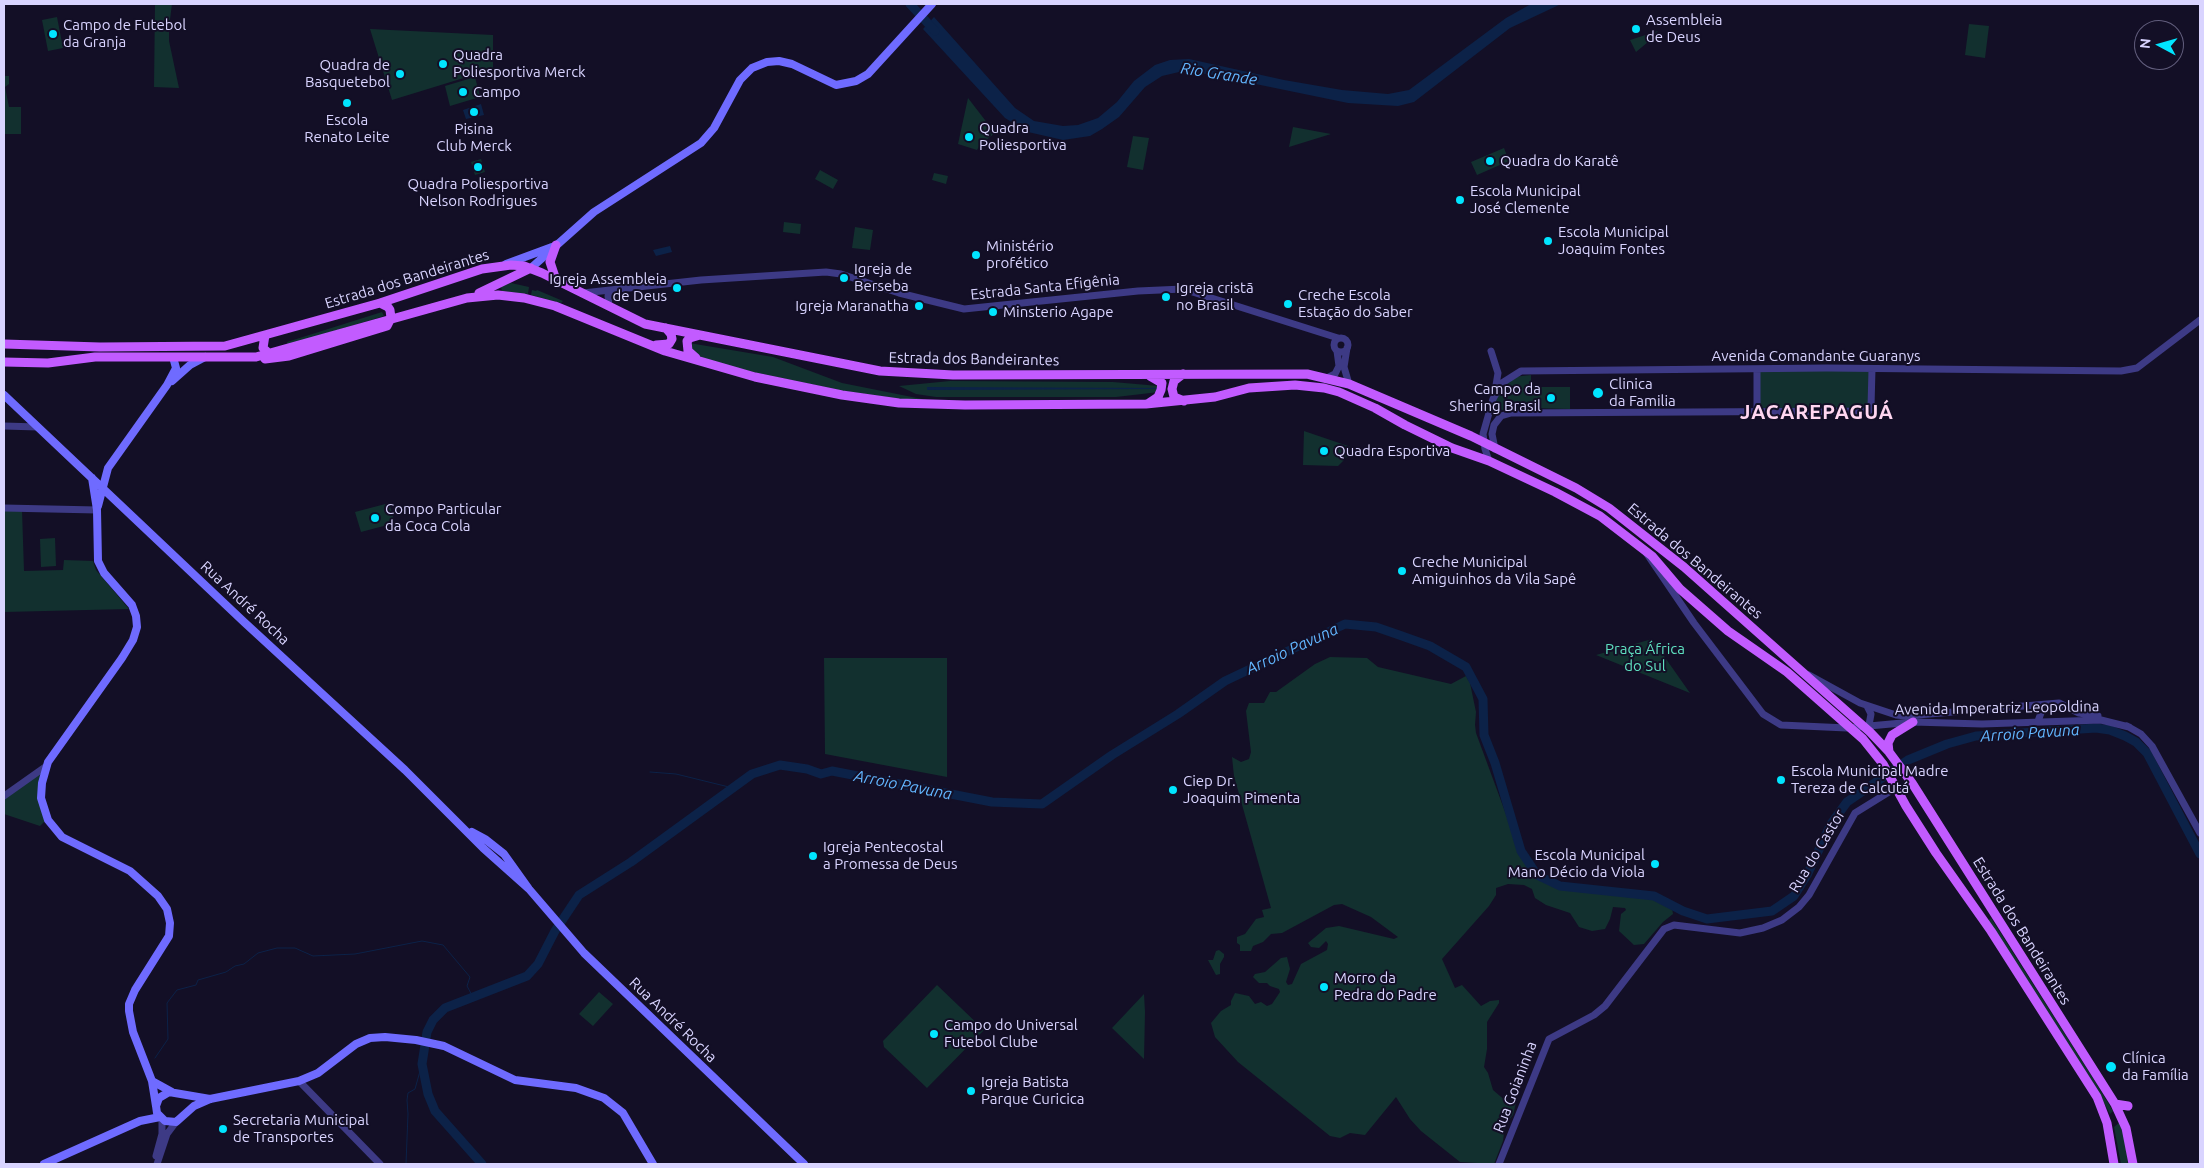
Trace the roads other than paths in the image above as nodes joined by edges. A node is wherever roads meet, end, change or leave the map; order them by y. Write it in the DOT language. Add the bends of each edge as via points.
graph roads {
  1 [pos="932,4"];
  2 [pos="556,245"];
  3 [pos="502,265"];
  4 [pos="531,268"];
  5 [pos="556,280"];
  6 [pos="613,290"];
  7 [pos="583,293"];
  8 [pos="467,298"];
  9 [pos="380,302"];
  10 [pos="609,306"];
  11 [pos="391,318"];
  12 [pos="2200,320"];
  13 [pos="666,328"];
  14 [pos="705,334"];
  15 [pos="265,335"];
  16 [pos="1328,336"];
  17 [pos="1338,338"];
  18 [pos="4,344"];
  19 [pos="653,346"];
  20 [pos="1335,348"];
  21 [pos="1347,348"];
  22 [pos="1491,350"];
  23 [pos="173,357"];
  24 [pos="205,357"];
  25 [pos="273,357"];
  26 [pos="698,360"];
  27 [pos="4,362"];
  28 [pos="1872,368"];
  29 [pos="1757,370"];
  30 [pos="1148,374"];
  31 [pos="1183,374"];
  32 [pos="1329,377"];
  33 [pos="1349,384"];
  34 [pos="166,385"];
  35 [pos="4,395"];
  36 [pos="1493,399"];
  37 [pos="1186,402"];
  38 [pos="1146,404"];
  39 [pos="1491,407"];
  40 [pos="1757,410"];
  41 [pos="1511,413"];
  42 [pos="1487,420"];
  43 [pos="1496,422"];
  44 [pos="4,426"];
  45 [pos="38,427"];
  46 [pos="1484,432"];
  47 [pos="1472,436"];
  48 [pos="1484,444"];
  49 [pos="1495,449"];
  50 [pos="1489,461"];
  51 [pos="108,468"];
  52 [pos="92,478"];
  53 [pos="102,487"];
  54 [pos="112,497"];
  55 [pos="99,500"];
  56 [pos="4,508"];
  57 [pos="97,510"];
  58 [pos="1644,548"];
  59 [pos="1801,671"];
  60 [pos="2040,705"];
  61 [pos="1867,706"];
  62 [pos="2038,721"];
  63 [pos="1914,722"];
  64 [pos="1867,725"];
  65 [pos="2129,727"];
  66 [pos="1851,728"];
  67 [pos="1890,754"];
  68 [pos="45,767"];
  69 [pos="1895,784"];
  70 [pos="4,796"];
  71 [pos="2200,833"];
  72 [pos="1671,925"];
  73 [pos="152,1081"];
  74 [pos="299,1081"];
  75 [pos="175,1093"];
  76 [pos="210,1099"];
  77 [pos="2115,1104"];
  78 [pos="2128,1106"];
  79 [pos="156,1107"];
  80 [pos="184,1116"];
  81 [pos="161,1118"];
  82 [pos="140,1121"];
  83 [pos="176,1122"];
  84 [pos="44,1164"];
  85 [pos="156,1164"];
  86 [pos="380,1164"];
  87 [pos="653,1164"];
  88 [pos="804,1164"];
  89 [pos="1499,1164"];
  90 [pos="2114,1164"];
  91 [pos="2133,1164"];
  1 -- 2 [label="main road" via="868,74 850,84 836,84 779,61 752,68 740,80 714,128 701,143 594,212"];
  2 -- 3 [label="main road"];
  2 -- 4 [label="main road"];
  2 -- 5 [label="main road" via="550,262"];
  3 -- 4 [label="main road, Estrada dos Bandeirantes"];
  3 -- 9 [label="main road, Estrada dos Bandeirantes"];
  4 -- 5 [label="main road, Estrada dos Bandeirantes"];
  4 -- 8 [label="main road"];
  5 -- 7 [label="main road, Estrada dos Bandeirantes"];
  6 -- 7 [label="street, Estrada Santa Efigênia"];
  6 -- 10 [label="street" via="608,296"];
  6 -- 16 [label="street, Estrada Santa Efigênia" via="701,280 826,272 964,309 1138,291 1183,290"];
  7 -- 10 [label="main road, Estrada dos Bandeirantes"];
  8 -- 11 [label="main road, Estrada dos Bandeirantes"];
  8 -- 19 [label="main road, Estrada dos Bandeirantes" via="508,296 540,302"];
  9 -- 11 [label="main road" via="388,307"];
  9 -- 15 [label="main road, Estrada dos Bandeirantes"];
  10 -- 13 [label="main road, Estrada dos Bandeirantes" via="645,324"];
  11 -- 25 [label="main road" via="387,326 370,333"];
  12 -- 28 [label="street, Avenida Comandante Guaranys" via="2130,370"];
  13 -- 14 [label="main road, Estrada dos Bandeirantes"];
  13 -- 19 [label="main road" via="672,339 669,344"];
  14 -- 26 [label="main road" via="687,341 688,351"];
  14 -- 30 [label="main road, Estrada dos Bandeirantes" via="896,373"];
  15 -- 18 [label="main road, Estrada dos Bandeirantes" via="216,346"];
  15 -- 25 [label="main road" via="262,344"];
  16 -- 17 [label="street, Estrada Santa Efigênia"];
  16 -- 20 [label="street"];
  17 -- 20 [label="street"];
  17 -- 21 [label="street" via="1346,340"];
  19 -- 26 [label="main road, Estrada dos Bandeirantes"];
  20 -- 21 [label="street" via="1342,352"];
  20 -- 32 [label="street" via="1339,366"];
  21 -- 33 [label="street" via="1344,367"];
  22 -- 36 [label="street" via="1498,373"];
  23 -- 24 [label="main road"];
  23 -- 27 [label="main road"];
  23 -- 34 [label="main road" via="176,368"];
  24 -- 25 [label="main road"];
  24 -- 34 [label="main road"];
  26 -- 38 [label="main road, Estrada dos Bandeirantes" via="755,377 899,403"];
  28 -- 29 [label="street, Avenida Comandante Guaranys"];
  28 -- 40 [label="street" via="1869,410"];
  29 -- 36 [label="street, Avenida Comandante Guaranys" via="1529,370 1505,381"];
  29 -- 40 [label="street"];
  30 -- 31 [label="main road, Estrada dos Bandeirantes"];
  30 -- 38 [label="main road" via="1162,383 1158,397"];
  31 -- 32 [label="main road, Estrada dos Bandeirantes" via="1307,374"];
  31 -- 37 [label="main road" via="1174,381 1172,392 1176,399"];
  32 -- 33 [label="main road, Estrada dos Bandeirantes"];
  33 -- 47 [label="main road, Estrada dos Bandeirantes"];
  34 -- 51 [label="main road"];
  35 -- 45 [label="main road, Rua André Rocha"];
  36 -- 39 [label="street, Avenida Comandante Guaranys"];
  37 -- 38 [label="main road, Estrada dos Bandeirantes"];
  37 -- 50 [label="main road, Estrada dos Bandeirantes" via="1260,387 1295,385 1324,388 1354,398 1452,448"];
  39 -- 41 [label="street"];
  39 -- 42 [label="street, Avenida Comandante Guaranys"];
  40 -- 41 [label="street"];
  41 -- 43 [label="street" via="1501,416"];
  42 -- 43 [label="street" via="1493,417"];
  42 -- 46 [label="street, Avenida Comandante Guaranys"];
  43 -- 49 [label="street" via="1492,434"];
  44 -- 45 [label="street"];
  45 -- 52 [label="main road, Rua André Rocha"];
  46 -- 47 [label="main road"];
  46 -- 48 [label="street, Avenida Comandante Guaranys"];
  47 -- 48 [label="main road, Estrada dos Bandeirantes"];
  48 -- 49 [label="main road, Estrada dos Bandeirantes"];
  48 -- 50 [label="street, Avenida Comandante Guaranys"];
  49 -- 59 [label="main road, Estrada dos Bandeirantes" via="1576,488 1622,517 1684,567"];
  50 -- 58 [label="main road, Estrada dos Bandeirantes" via="1584,506"];
  51 -- 52 [label="main road"];
  51 -- 53 [label="main road"];
  52 -- 53 [label="main road, Rua André Rocha"];
  52 -- 57 [label="main road"];
  53 -- 54 [label="main road, Rua André Rocha"];
  53 -- 55 [label="main road"];
  54 -- 55 [label="main road"];
  54 -- 88 [label="main road, Rua André Rocha" via="468,830 529,889 597,966"];
  55 -- 57 [label="main road"];
  56 -- 57 [label="street"];
  57 -- 68 [label="main road" via="100,566 132,605 137,627 122,658"];
  58 -- 66 [label="main road, Estrada dos Bandeirantes" via="1680,589 1722,626 1774,662"];
  58 -- 66 [label="street, Estrada dos Bandeirantes" via="1648,559 1694,623 1768,718 1788,726"];
  59 -- 61 [label="street, Avenida Imperatriz Leopoldina"];
  59 -- 64 [label="main road, Estrada dos Bandeirantes"];
  60 -- 61 [label="street, Avenida Imperatriz Leopoldina" via="1906,716"];
  60 -- 62 [label="street" via="2042,713"];
  60 -- 65 [label="street, Avenida Imperatriz Leopoldina" via="2062,704 2079,713 2114,719"];
  61 -- 64 [label="street" via="1871,714"];
  62 -- 63 [label="street, Avenida Imperatriz Leopoldina" via="1982,724"];
  62 -- 65 [label="street, Avenida Imperatriz Leopoldina" via="2101,720"];
  63 -- 64 [label="street, Avenida Imperatriz Leopoldina"];
  63 -- 67 [label="main road" via="1892,735 1888,744"];
  64 -- 66 [label="street, Estrada dos Bandeirantes"];
  64 -- 67 [label="main road, Estrada dos Bandeirantes"];
  65 -- 71 [label="street, Avenida Imperatriz Leopoldina" via="2152,746"];
  66 -- 69 [label="main road, Estrada dos Bandeirantes" via="1884,764"];
  67 -- 77 [label="main road, Estrada dos Bandeirantes" via="1959,856"];
  68 -- 70 [label="street"];
  68 -- 73 [label="main road" via="41,798 48,820 57,833 74,845 130,871 158,896 167,909 169,936 129,1004 130,1024"];
  69 -- 72 [label="street, Rua do Castor" via="1855,813 1809,895 1782,920 1740,933"];
  69 -- 90 [label="main road, Estrada dos Bandeirantes" via="1936,853 1991,931 2097,1097 2107,1123"];
  72 -- 89 [label="street, Rua Goianinha" via="1664,929 1605,1006 1549,1039"];
  73 -- 75 [label="main road"];
  73 -- 79 [label="main road"];
  74 -- 76 [label="main road"];
  74 -- 86 [label="street"];
  74 -- 87 [label="main road" via="318,1073 361,1041 383,1037 433,1043 515,1080 576,1088 604,1098 622,1112"];
  75 -- 76 [label="main road"];
  75 -- 79 [label="main road" via="162,1095"];
  75 -- 80 [label="main road" via="186,1103"];
  76 -- 80 [label="main road" via="194,1106"];
  77 -- 78 [label="main road"];
  77 -- 91 [label="main road, Estrada dos Bandeirantes" via="2126,1128"];
  79 -- 81 [label="main road"];
  79 -- 82 [label="main road"];
  80 -- 83 [label="main road"];
  81 -- 82 [label="main road"];
  81 -- 83 [label="main road"];
  81 -- 85 [label="street" via="162,1134"];
  82 -- 84 [label="main road"];
  83 -- 85 [label="street" via="167,1134"];
}
